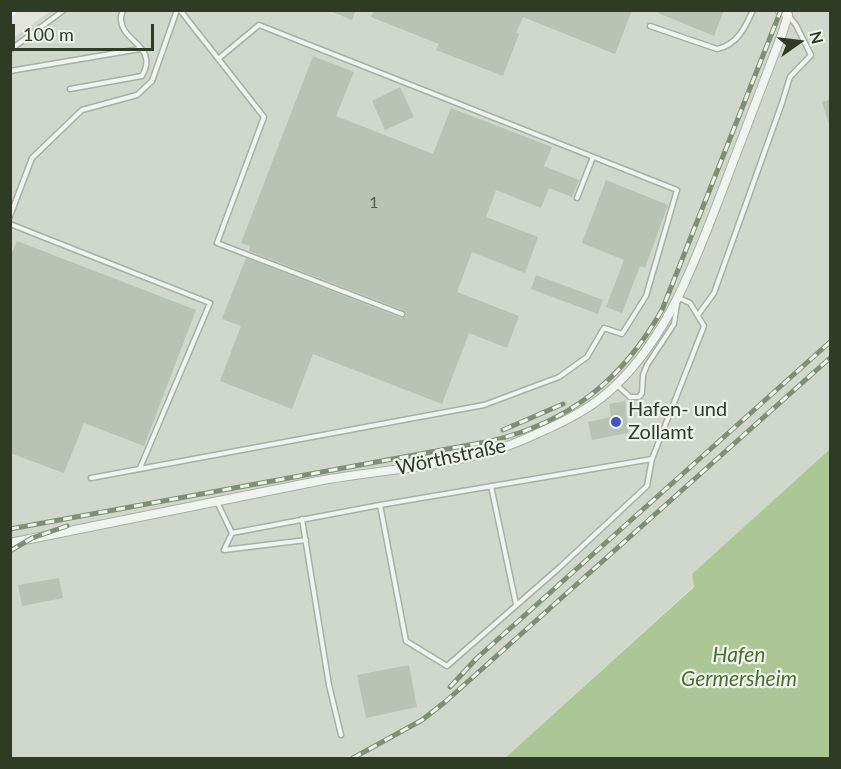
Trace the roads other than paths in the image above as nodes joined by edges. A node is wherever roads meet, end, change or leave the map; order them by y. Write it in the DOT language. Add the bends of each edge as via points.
graph roads {
  1 [pos="64,10"];
  2 [pos="123,10"];
  3 [pos="178,10"];
  4 [pos="753,10"];
  5 [pos="779,10"];
  6 [pos="789,13"];
  7 [pos="650,26"];
  8 [pos="141,48"];
  9 [pos="10,50"];
  10 [pos="218,59"];
  11 [pos="10,71"];
  12 [pos="70,89"];
  13 [pos="594,158"];
  14 [pos="577,198"];
  15 [pos="10,216"];
  16 [pos="10,224"];
  17 [pos="678,297"];
  18 [pos="402,314"];
  19 [pos="698,315"];
  20 [pos="616,385"];
  21 [pos="652,459"];
  22 [pos="140,468"];
  23 [pos="91,478"];
  24 [pos="491,486"];
  25 [pos="217,502"];
  26 [pos="380,505"];
  27 [pos="302,519"];
  28 [pos="232,533"];
  29 [pos="306,540"];
  30 [pos="10,543"];
  31 [pos="516,604"];
  32 [pos="341,735"];
  1 -- 9 [label="lane"];
  2 -- 8 [label="lane" via="123,28"];
  3 -- 10 [label="lane"];
  3 -- 15 [label="lane" via="152,81 137,95 82,110 32,158"];
  4 -- 7 [label="lane" via="736,40 727,47 717,48"];
  5 -- 6 [label="street"];
  6 -- 17 [label="street, Wörthstraße"];
  6 -- 19 [label="lane" via="811,55 789,76 714,293"];
  8 -- 11 [label="lane"];
  8 -- 12 [label="lane" via="148,66 142,76"];
  10 -- 13 [label="lane" via="259,25"];
  10 -- 18 [label="lane" via="264,117 217,243"];
  13 -- 14 [label="lane"];
  13 -- 22 [label="lane" via="677,190 646,296 622,334 604,328 587,357 559,377 484,405"];
  16 -- 22 [label="lane" via="210,303"];
  17 -- 19 [label="lane" via="690,303"];
  17 -- 20 [label="street, Wörthstraße" via="651,342"];
  17 -- 20 [label="lane" via="674,324 647,365 642,393 630,397"];
  19 -- 21 [label="lane" via="704,326"];
  20 -- 25 [label="street, Wörthstraße" via="568,419 493,451"];
  21 -- 24 [label="lane"];
  21 -- 31 [label="lane" via="646,486"];
  22 -- 23 [label="lane"];
  24 -- 26 [label="lane"];
  24 -- 31 [label="lane"];
  25 -- 28 [label="lane"];
  25 -- 30 [label="street, Wörthstraße"];
  26 -- 27 [label="lane"];
  26 -- 31 [label="lane" via="406,641 447,666"];
  27 -- 28 [label="lane"];
  27 -- 29 [label="lane"];
  28 -- 29 [label="lane" via="224,550"];
  29 -- 32 [label="lane"];
}
